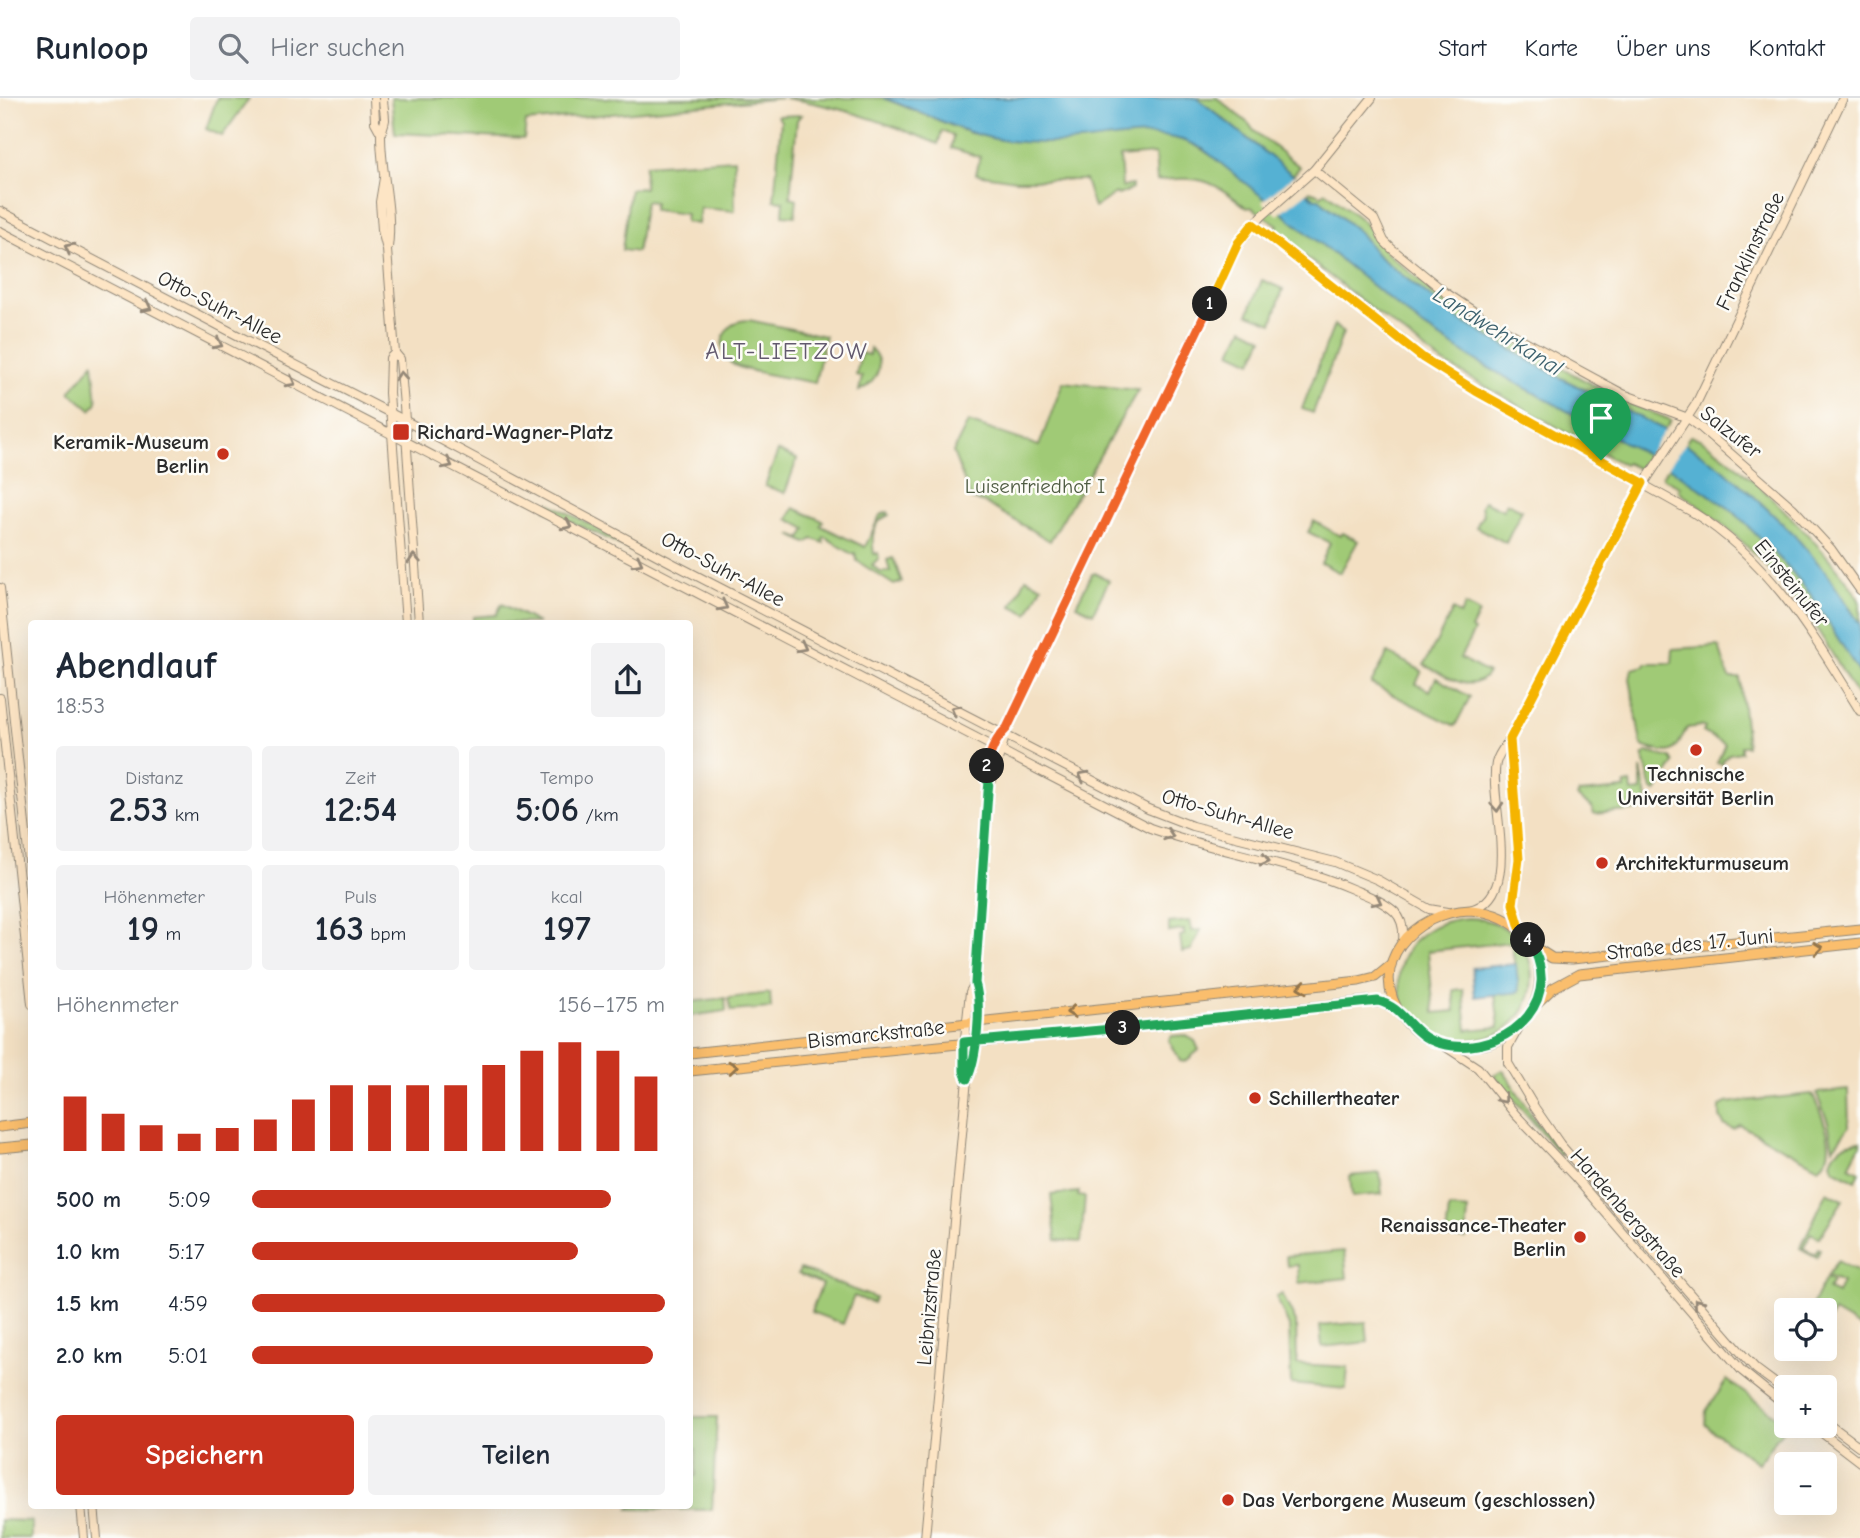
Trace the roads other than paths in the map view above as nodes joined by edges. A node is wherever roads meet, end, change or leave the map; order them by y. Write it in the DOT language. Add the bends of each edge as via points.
graph roads {
  1 [pos="374,98"];
  2 [pos="383,98"];
  3 [pos="1372,98"];
  4 [pos="1843,98"];
  5 [pos="381,133"];
  6 [pos="1314,170"];
  7 [pos="0,211"];
  8 [pos="1253,224"];
  9 [pos="0,231"];
  10 [pos="395,352"];
  11 [pos="390,412"];
  12 [pos="1688,418"];
  13 [pos="404,420"];
  14 [pos="391,435"];
  15 [pos="405,442"];
  16 [pos="1643,483"];
  17 [pos="0,588"];
  18 [pos="1860,590"];
  19 [pos="406,620"];
  20 [pos="419,620"];
  21 [pos="0,698"];
  22 [pos="1860,711"];
  23 [pos="1005,733"];
  24 [pos="1510,739"];
  25 [pos="997,750"];
  26 [pos="1498,758"];
  27 [pos="1511,761"];
  28 [pos="28,852"];
  29 [pos="1470,911"];
  30 [pos="1447,912"];
  31 [pos="1860,929"];
  32 [pos="1521,931"];
  33 [pos="1403,942"];
  34 [pos="1860,943"];
  35 [pos="1531,944"];
  36 [pos="1391,964"];
  37 [pos="28,966"];
  38 [pos="975,983"];
  39 [pos="1534,1006"];
  40 [pos="1398,1011"];
  41 [pos="977,1022"];
  42 [pos="966,1023"];
  43 [pos="1520,1027"];
  44 [pos="975,1041"];
  45 [pos="964,1042"];
  46 [pos="1443,1045"];
  47 [pos="693,1053"];
  48 [pos="693,1071"];
  49 [pos="967,1079"];
  50 [pos="28,1124"];
  51 [pos="0,1127"];
  52 [pos="28,1146"];
  53 [pos="0,1149"];
  54 [pos="1774,1382"];
  55 [pos="1774,1397"];
  56 [pos="1837,1430"];
  57 [pos="1829,1438"];
  58 [pos="1860,1447"];
  59 [pos="1860,1462"];
  60 [pos="81,1509"];
  61 [pos="93,1509"];
  62 [pos="84,1538"];
  63 [pos="97,1538"];
  64 [pos="925,1538"];
  1 -- 5 [label="main road" via="375,122"];
  2 -- 5 [label="main road"];
  3 -- 6 [label="main road, Leibnizstraße"];
  4 -- 12 [label="main road, Franklinstraße"];
  5 -- 10 [label="main road"];
  6 -- 8 [label="main road, Leibnizstraße"];
  6 -- 12 [label="main road, Salzufer" via="1374,219 1384,241 1472,311 1623,394"];
  11 -- 7 [label="main road, Otto-Suhr-Allee, one-way"];
  8 -- 16 [label="main road, Einsteinufer" via="1433,364"];
  8 -- 23 [label="main road, Leibnizstraße" via="1238,243"];
  9 -- 14 [label="main road, Otto-Suhr-Allee, one-way"];
  10 -- 11 [label="main road" via="390,358"];
  13 -- 10 [label="main road, one-way" via="400,359"];
  11 -- 13 [label="main road, Otto-Suhr-Allee"];
  11 -- 14 [label="main road"];
  12 -- 16 [label="main road, Franklinstraße"];
  12 -- 18 [label="main road, Salzufer" via="1786,502 1831,549"];
  13 -- 15 [label="main road"];
  23 -- 13 [label="main road, Otto-Suhr-Allee, one-way"];
  14 -- 15 [label="main road, Otto-Suhr-Allee"];
  14 -- 19 [label="main road"];
  20 -- 15 [label="main road, one-way"];
  15 -- 25 [label="main road, Otto-Suhr-Allee, one-way"];
  16 -- 22 [label="main road, Einsteinufer" via="1712,524 1762,569 1807,625"];
  16 -- 24 [label="main road, Franklinstraße"];
  17 -- 28 [label="main road"];
  21 -- 37 [label="main road"];
  23 -- 25 [label="main road, Leibnizstraße"];
  30 -- 23 [label="main road, Otto-Suhr-Allee, one-way" via="1429,909 1335,862 1165,817"];
  24 -- 26 [label="main road, Franklinstraße"];
  24 -- 27 [label="main road"];
  25 -- 33 [label="main road, Otto-Suhr-Allee, one-way" via="1150,828 1314,873 1376,900 1400,919"];
  25 -- 38 [label="main road, Leibnizstraße" via="989,782"];
  26 -- 27 [label="main road"];
  26 -- 29 [label="main road, one-way" via="1500,874 1483,905"];
  27 -- 32 [label="main road" via="1519,859 1513,904"];
  29 -- 30 [label="main road"];
  29 -- 32 [label="main road" via="1493,915"];
  30 -- 33 [label="main road" via="1417,928"];
  31 -- 35 [label="main road, Straße des 17. Juni" via="1567,960 1546,956"];
  32 -- 35 [label="main road"];
  33 -- 36 [label="main road"];
  39 -- 34 [label="main road, Straße des 17. Juni, one-way" via="1553,988 1579,974"];
  35 -- 39 [label="main road" via="1540,976"];
  36 -- 40 [label="main road" via="1390,990"];
  36 -- 41 [label="main road, Bismarckstraße, one-way" via="1366,980"];
  38 -- 41 [label="main road, Leibnizstraße"];
  38 -- 42 [label="main road, Leibnizstraße"];
  39 -- 43 [label="main road"];
  40 -- 44 [label="main road, Bismarckstraße" via="1368,1001"];
  40 -- 46 [label="main road" via="1416,1032"];
  41 -- 42 [label="main road, Bismarckstraße"];
  41 -- 44 [label="main road, Leibnizstraße"];
  42 -- 45 [label="main road, Leibnizstraße"];
  42 -- 47 [label="main road, Bismarckstraße"];
  43 -- 46 [label="main road" via="1482,1045"];
  54 -- 43 [label="main road, Hardenbergstraße, one-way" via="1743,1355 1554,1136 1507,1063 1508,1047"];
  44 -- 45 [label="main road, Bismarckstraße"];
  44 -- 49 [label="main road, Leibnizstraße"];
  48 -- 45 [label="main road, Bismarckstraße, one-way"];
  45 -- 49 [label="main road, Leibnizstraße"];
  46 -- 55 [label="main road, Hardenbergstraße, one-way" via="1478,1068 1742,1371"];
  49 -- 64 [label="main road, Leibnizstraße"];
  50 -- 51 [label="main road"];
  52 -- 53 [label="main road"];
  56 -- 58 [label="main road"];
  57 -- 59 [label="main road"];
  60 -- 62 [label="main road"];
  61 -- 63 [label="main road"];
}
